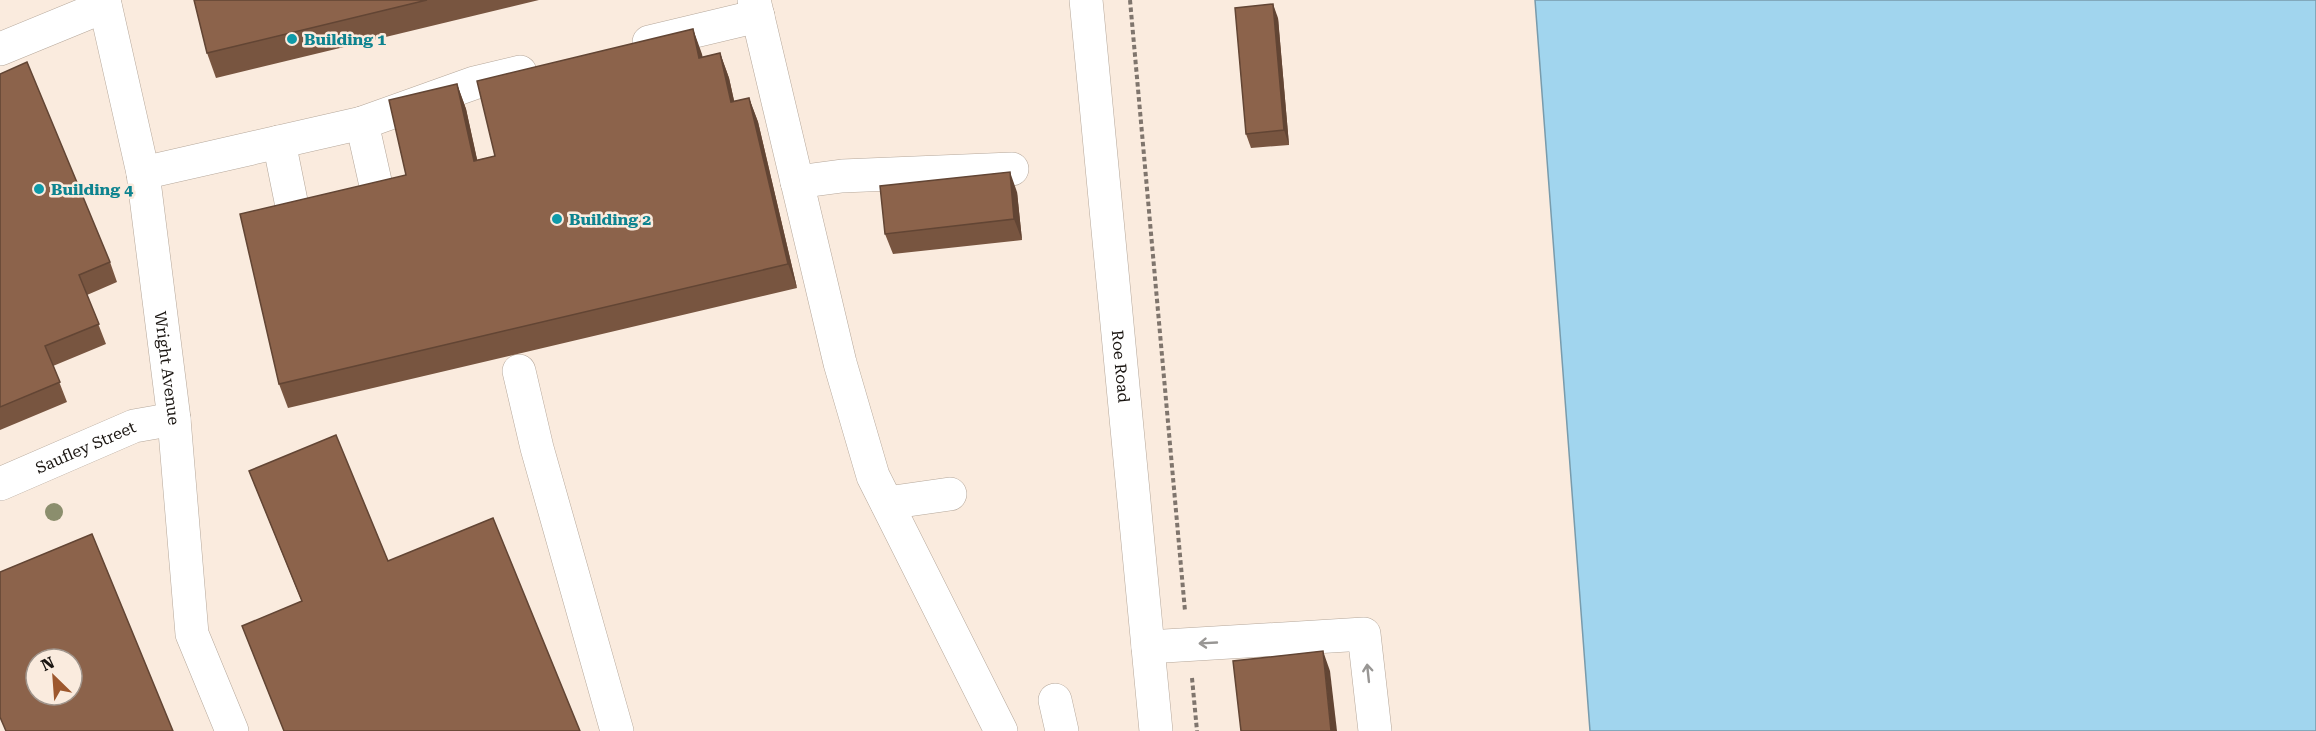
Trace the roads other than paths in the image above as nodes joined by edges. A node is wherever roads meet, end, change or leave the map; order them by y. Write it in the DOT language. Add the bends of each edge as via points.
graph roads {
  1 [pos="1086,0"];
  2 [pos="105,3"];
  3 [pos="756,8"];
  4 [pos="622,48"];
  5 [pos="0,50"];
  6 [pos="554,64"];
  7 [pos="362,123"];
  8 [pos="279,142"];
  9 [pos="1012,170"];
  10 [pos="143,173"];
  11 [pos="797,182"];
  12 [pos="379,199"];
  13 [pos="294,216"];
  14 [pos="519,371"];
  15 [pos="174,419"];
  16 [pos="0,484"];
  17 [pos="950,494"];
  18 [pos="887,503"];
  19 [pos="1148,647"];
  20 [pos="232,731"];
  21 [pos="617,731"];
  22 [pos="1001,731"];
  23 [pos="1156,731"];
  24 [pos="1375,731"];
  1 -- 19 [label="street, Roe Road"];
  2 -- 5 [label="street"];
  2 -- 10 [label="street, Wright Avenue"];
  3 -- 4 [label="street"];
  3 -- 11 [label="street"];
  6 -- 7 [label="street" via="474,83"];
  7 -- 8 [label="street"];
  7 -- 12 [label="street"];
  8 -- 10 [label="street"];
  8 -- 13 [label="street"];
  9 -- 11 [label="street" via="842,176"];
  10 -- 15 [label="street, Wright Avenue"];
  11 -- 18 [label="street" via="840,363 873,476"];
  14 -- 21 [label="street"];
  15 -- 16 [label="street, Saufley Street" via="134,426"];
  15 -- 20 [label="street, Wright Avenue" via="192,634"];
  17 -- 18 [label="street"];
  18 -- 22 [label="street"];
  19 -- 23 [label="street, Roe Road"];
  24 -- 19 [label="street, one-way" via="1364,634"];
}
